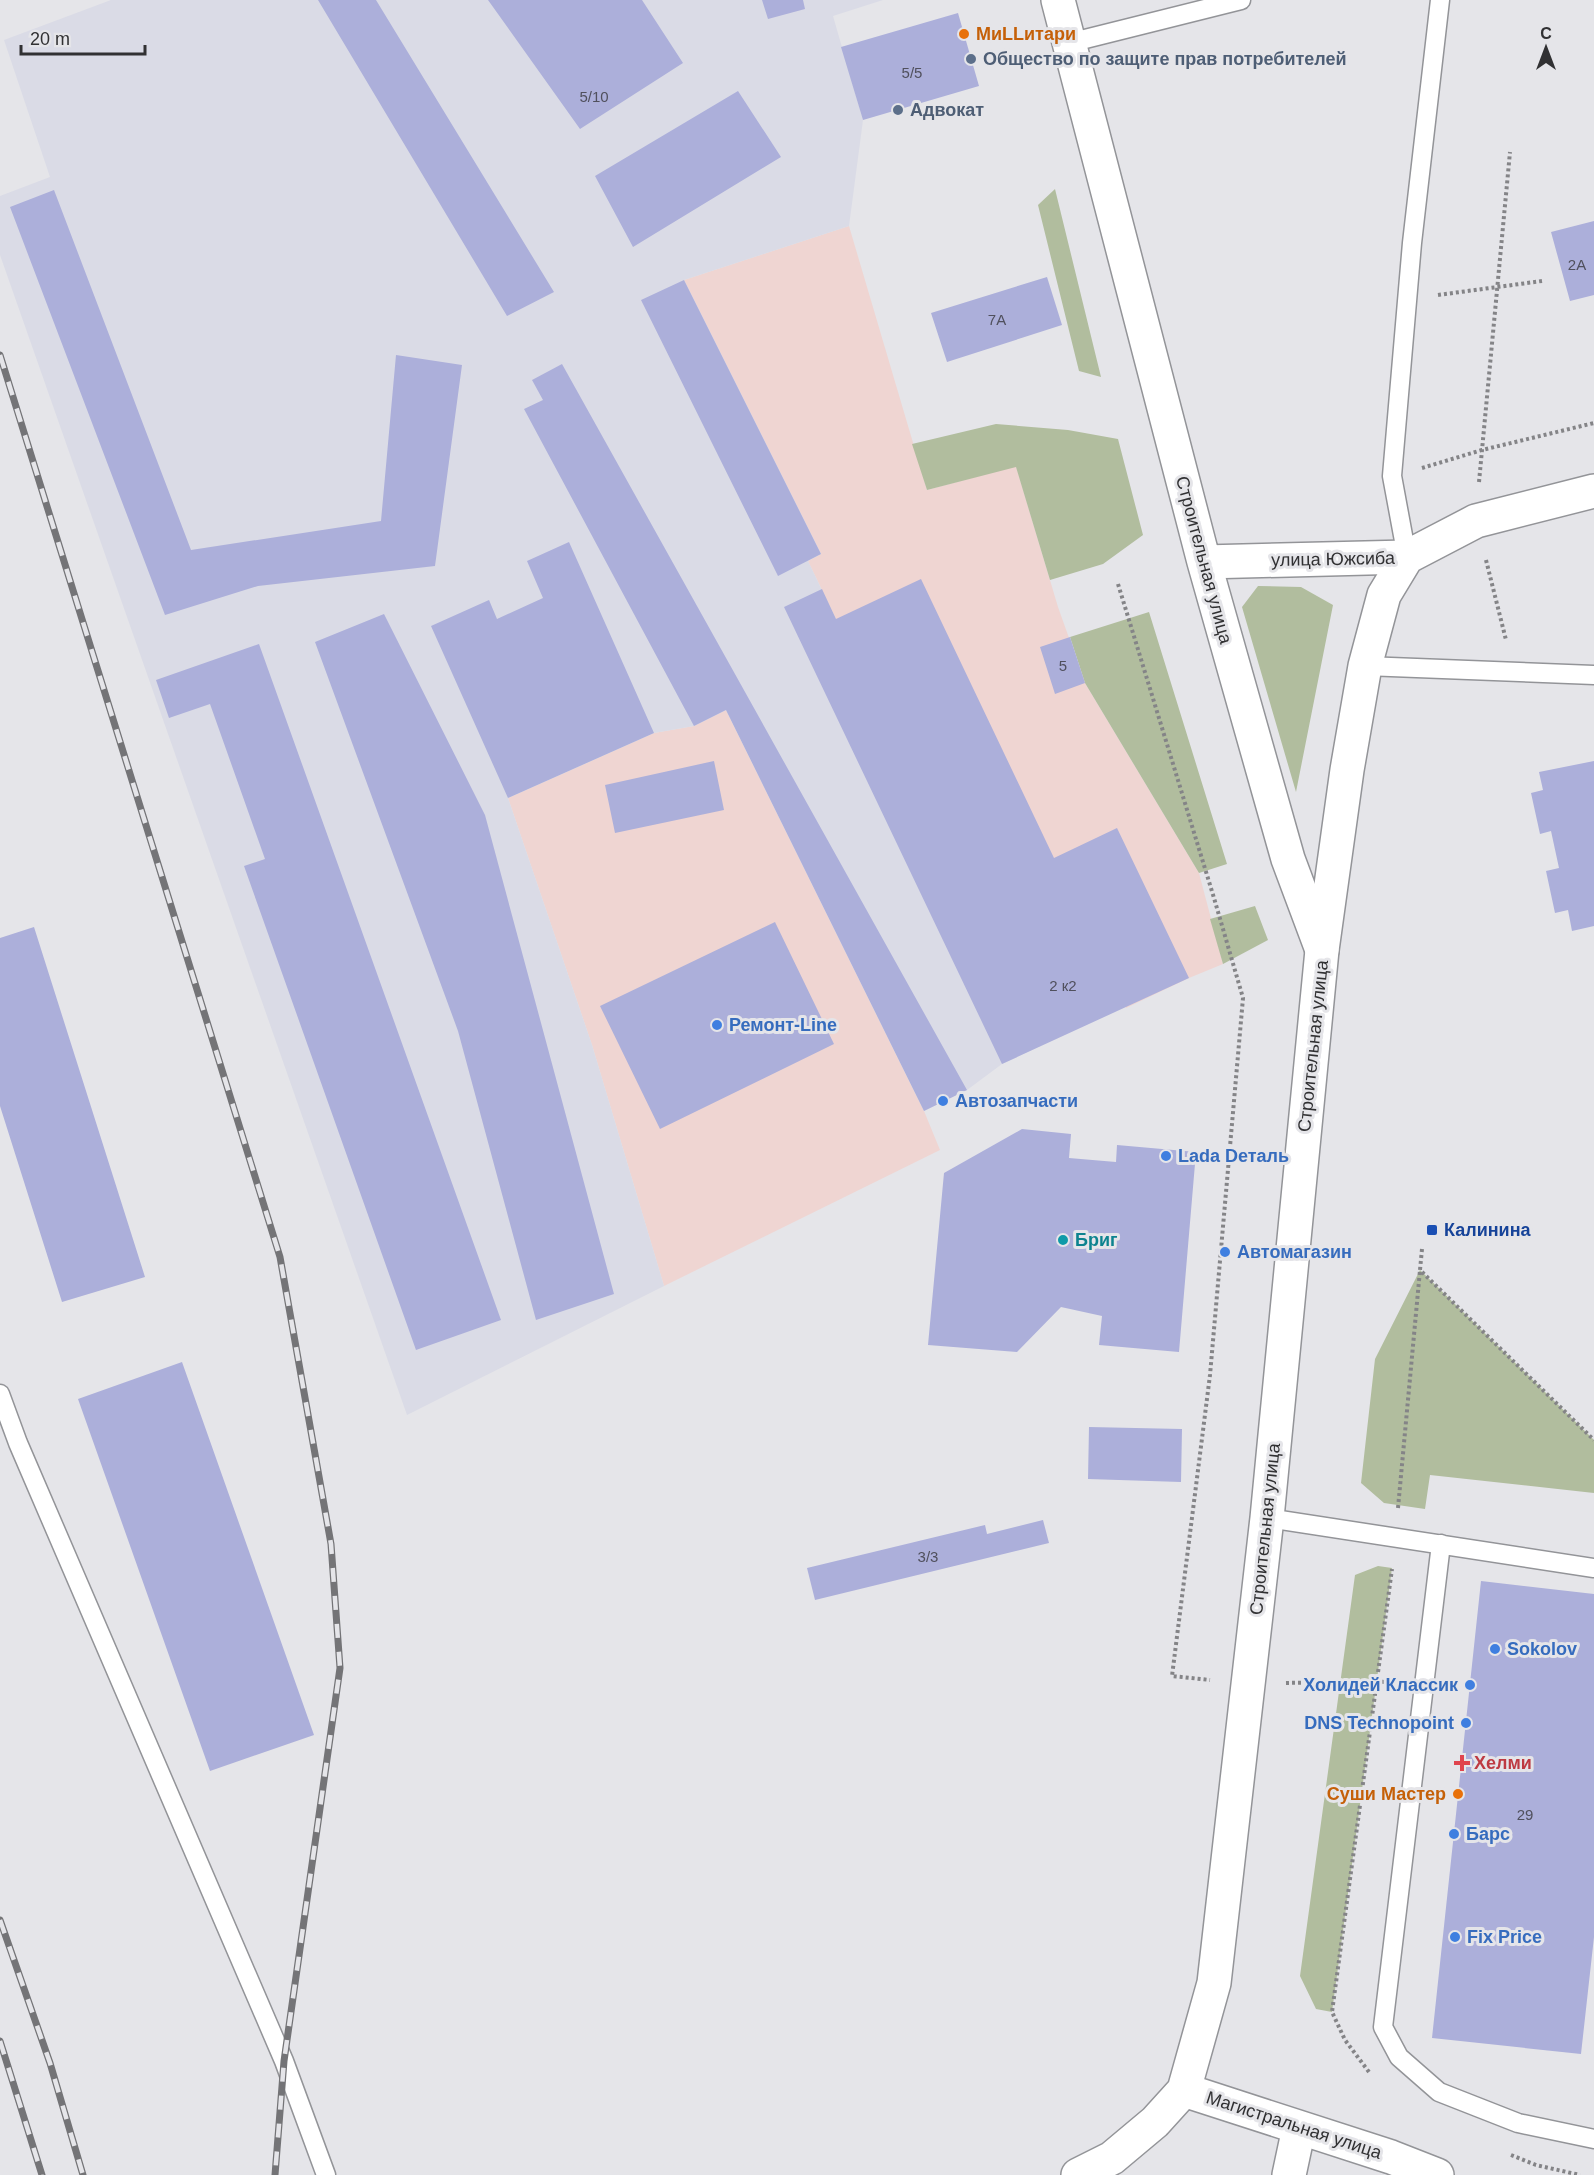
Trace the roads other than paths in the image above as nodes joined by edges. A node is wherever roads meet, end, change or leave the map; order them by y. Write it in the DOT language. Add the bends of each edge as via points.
graph roads {
  1 [pos="1058,0"];
  2 [pos="1241,0"];
  3 [pos="1440,0"];
  4 [pos="1069,43"];
  5 [pos="1594,492"];
  6 [pos="1407,557"];
  7 [pos="1204,562"];
  8 [pos="1365,666"];
  9 [pos="1594,675"];
  10 [pos="1322,950"];
  11 [pos="0,1394"];
  12 [pos="1268,1518"];
  13 [pos="1441,1544"];
  14 [pos="1594,1568"];
  15 [pos="1184,2090"];
  16 [pos="1299,2128"];
  17 [pos="1594,2139"];
  18 [pos="326,2175"];
  19 [pos="1078,2175"];
  20 [pos="1289,2175"];
  21 [pos="1437,2175"];
  1 -- 4 [label="street, Строительная улица"];
  2 -- 4 [label="lane"];
  3 -- 6 [label="lane" via="1392,476"];
  4 -- 7 [label="street, Строительная улица"];
  5 -- 6 [label="street, улица Южсиба" via="1476,521"];
  6 -- 7 [label="street, улица Южсиба"];
  6 -- 8 [label="street" via="1384,595"];
  7 -- 10 [label="street, Строительная улица" via="1288,859"];
  8 -- 9 [label="lane"];
  8 -- 10 [label="street"];
  10 -- 12 [label="street, Строительная улица"];
  11 -- 18 [label="lane" via="284,2061"];
  12 -- 13 [label="lane"];
  12 -- 15 [label="street, Строительная улица" via="1214,1983"];
  13 -- 14 [label="lane"];
  13 -- 17 [label="lane" via="1383,2027 1399,2057 1439,2092 1518,2123"];
  15 -- 16 [label="street, Магистральная улица"];
  15 -- 19 [label="street, Строительная улица" via="1155,2122 1112,2158"];
  16 -- 20 [label="street"];
  16 -- 21 [label="street, Магистральная улица"];
}
